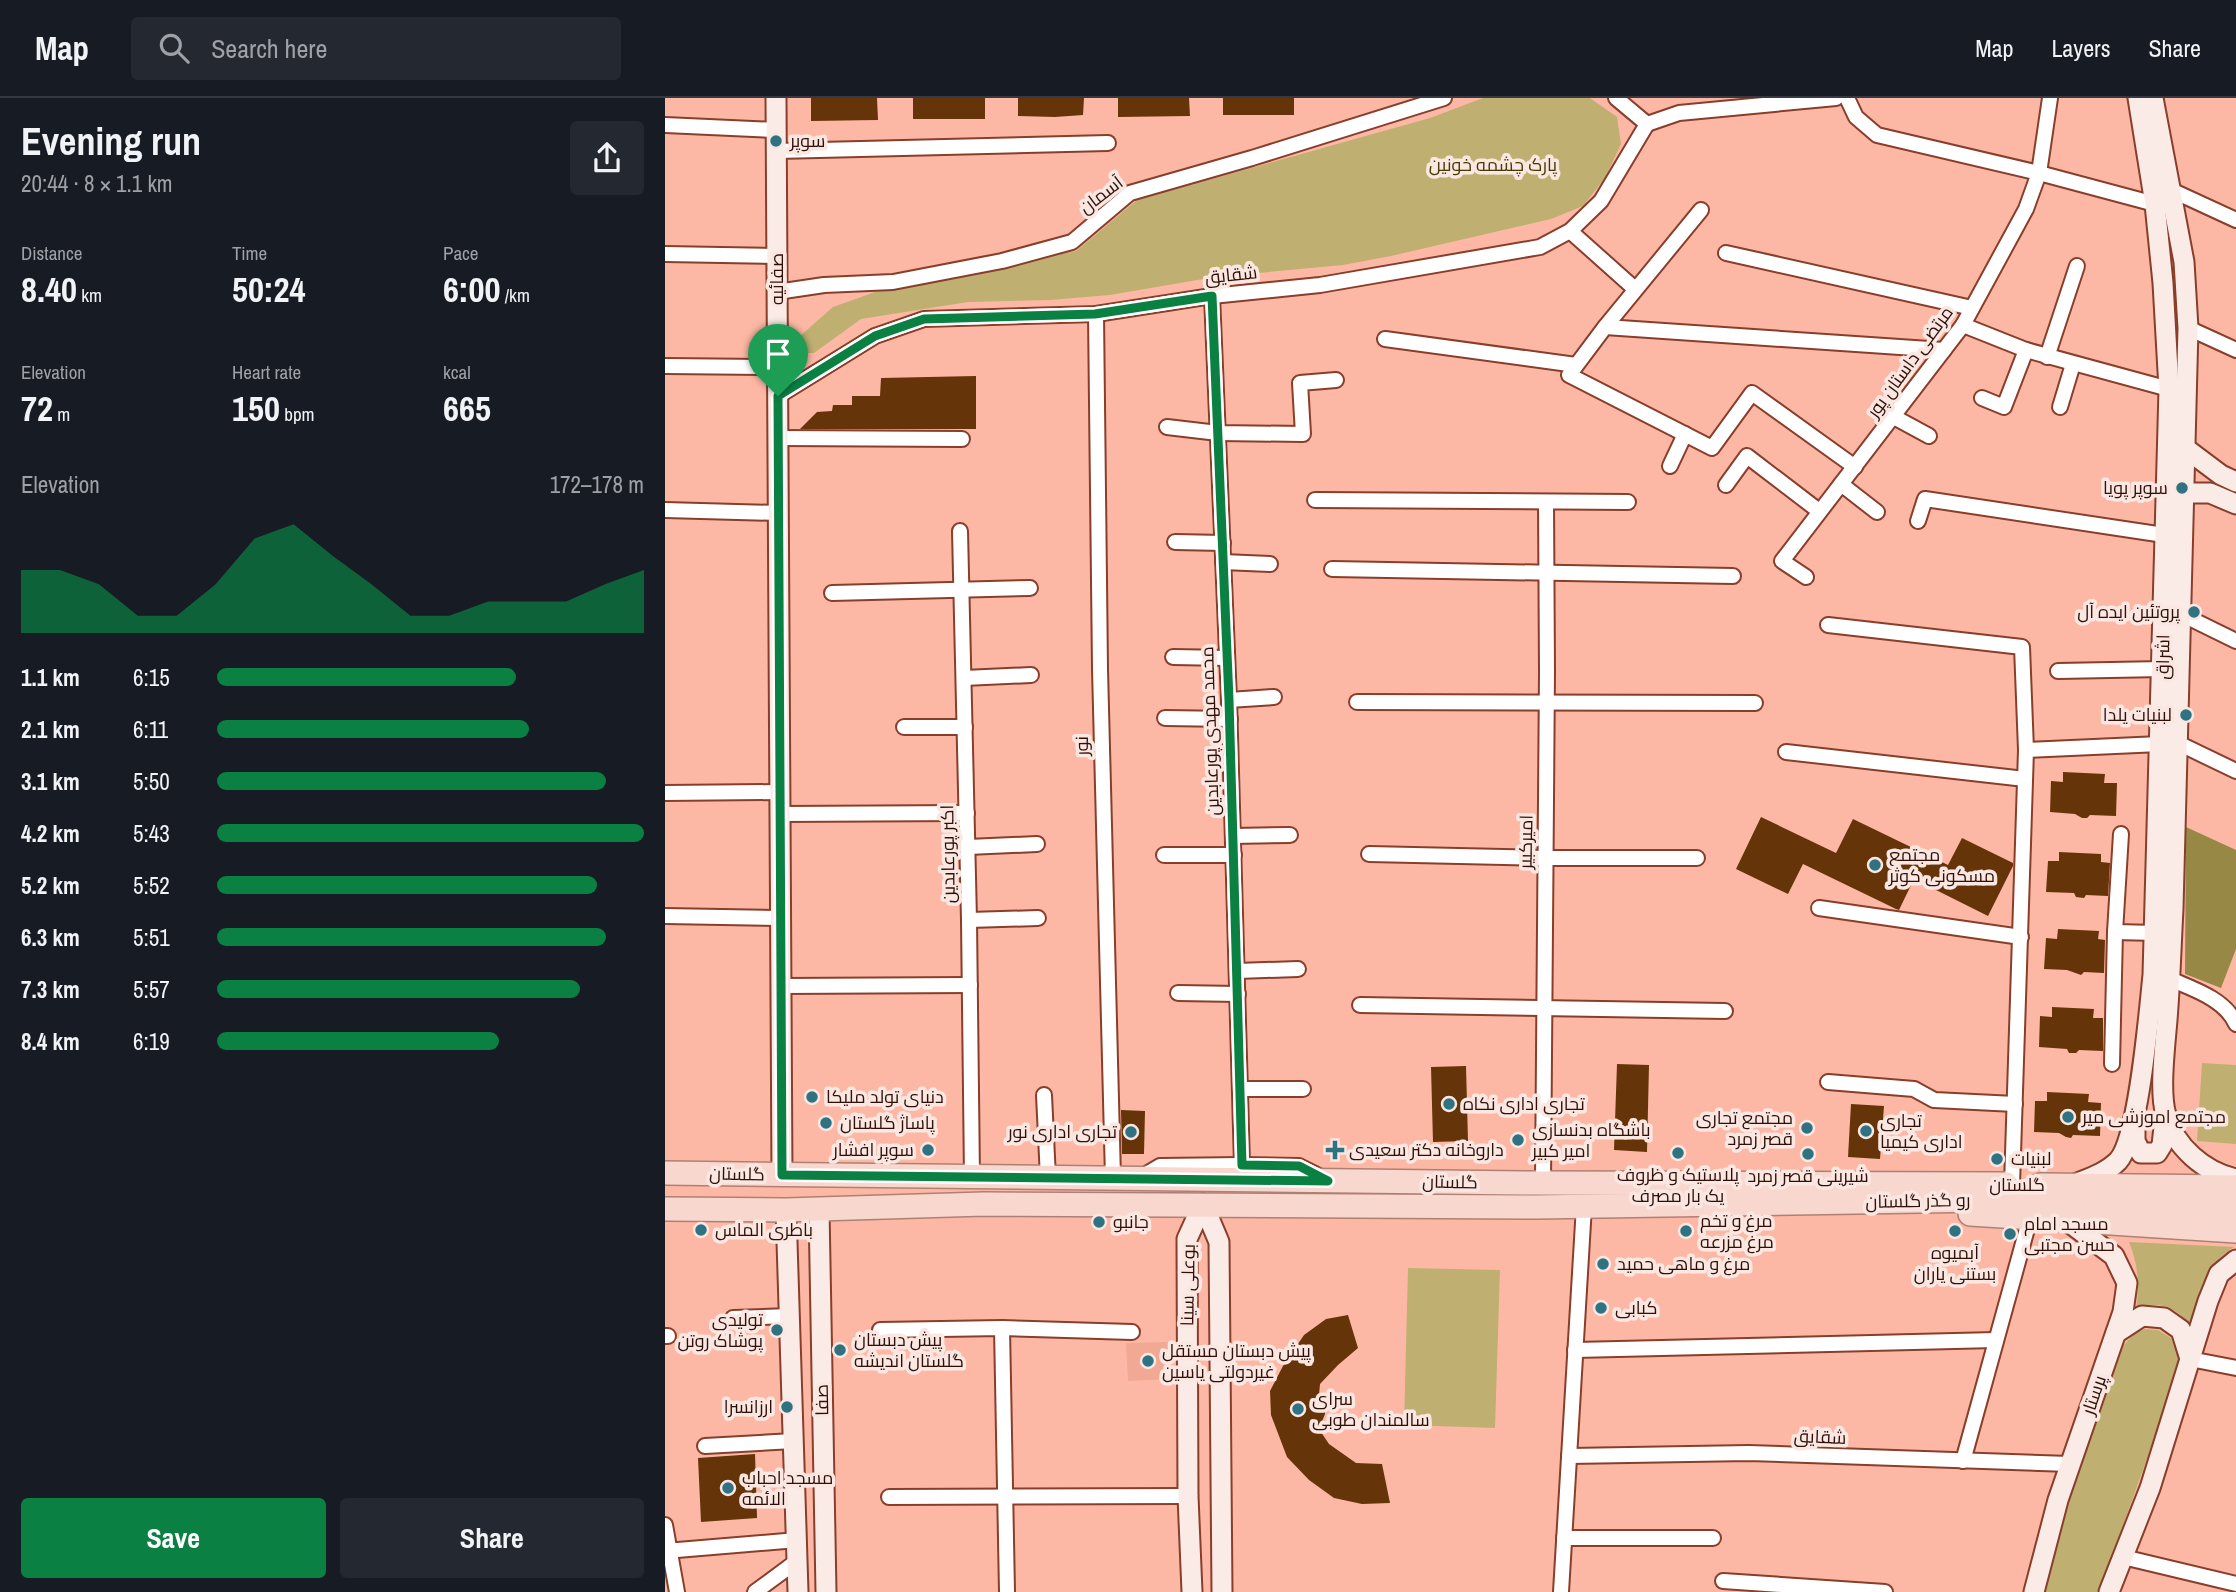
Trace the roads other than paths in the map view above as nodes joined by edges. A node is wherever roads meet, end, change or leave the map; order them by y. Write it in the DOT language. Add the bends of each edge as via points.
graph roads {
  1 [pos="776,98"];
  2 [pos="1444,98"];
  3 [pos="1616,98"];
  4 [pos="1836,98"];
  5 [pos="1847,98"];
  6 [pos="2050,98"];
  7 [pos="2138,98"];
  8 [pos="2154,98"];
  9 [pos="1410,103"];
  10 [pos="1647,124"];
  11 [pos="665,125"];
  12 [pos="776,130"];
  13 [pos="1108,144"];
  14 [pos="776,151"];
  15 [pos="2039,173"];
  16 [pos="2171,190"];
  17 [pos="2155,204"];
  18 [pos="1701,210"];
  19 [pos="2236,220"];
  20 [pos="1570,231"];
  21 [pos="1726,253"];
  22 [pos="665,254"];
  23 [pos="777,256"];
  24 [pos="2077,266"];
  25 [pos="1635,289"];
  26 [pos="777,292"];
  27 [pos="1212,296"];
  28 [pos="1972,308"];
  29 [pos="1095,314"];
  30 [pos="1963,325"];
  31 [pos="1605,327"];
  32 [pos="2188,328"];
  33 [pos="1385,339"];
  34 [pos="1944,349"];
  35 [pos="2236,350"];
  36 [pos="2026,351"];
  37 [pos="2047,357"];
  38 [pos="2073,364"];
  39 [pos="1576,365"];
  40 [pos="665,366"];
  41 [pos="778,367"];
  42 [pos="1336,380"];
  43 [pos="2169,389"];
  44 [pos="778,396"];
  45 [pos="1982,398"];
  46 [pos="2060,407"];
  47 [pos="1894,417"];
  48 [pos="1167,427"];
  49 [pos="1218,433"];
  50 [pos="1685,434"];
  51 [pos="1929,436"];
  52 [pos="778,438"];
  53 [pos="962,439"];
  54 [pos="2185,448"];
  55 [pos="1670,466"];
  56 [pos="1855,467"];
  57 [pos="2236,482"];
  58 [pos="1841,484"];
  59 [pos="1727,485"];
  60 [pos="2184,493"];
  61 [pos="1315,500"];
  62 [pos="1546,502"];
  63 [pos="1628,502"];
  64 [pos="2236,504"];
  65 [pos="665,510"];
  66 [pos="1819,511"];
  67 [pos="778,513"];
  68 [pos="1877,513"];
  69 [pos="1919,521"];
  70 [pos="960,531"];
  71 [pos="2164,535"];
  72 [pos="1175,542"];
  73 [pos="1223,543"];
  74 [pos="1223,562"];
  75 [pos="1270,564"];
  76 [pos="1332,569"];
  77 [pos="1546,573"];
  78 [pos="1733,576"];
  79 [pos="1806,577"];
  80 [pos="1030,588"];
  81 [pos="962,590"];
  82 [pos="832,593"];
  83 [pos="2181,614"];
  84 [pos="1828,625"];
  85 [pos="2236,640"];
  86 [pos="1173,657"];
  87 [pos="1227,659"];
  88 [pos="2163,669"];
  89 [pos="2058,671"];
  90 [pos="1031,675"];
  91 [pos="964,678"];
  92 [pos="1275,697"];
  93 [pos="1229,700"];
  94 [pos="1357,702"];
  95 [pos="1547,702"];
  96 [pos="1755,703"];
  97 [pos="1165,718"];
  98 [pos="1230,719"];
  99 [pos="904,727"];
  100 [pos="965,727"];
  101 [pos="2169,743"];
  102 [pos="2026,750"];
  103 [pos="1786,752"];
  104 [pos="2236,771"];
  105 [pos="2025,779"];
  106 [pos="778,792"];
  107 [pos="665,793"];
  108 [pos="967,813"];
  109 [pos="780,814"];
  110 [pos="2121,834"];
  111 [pos="1290,835"];
  112 [pos="1233,836"];
  113 [pos="1037,844"];
  114 [pos="968,847"];
  115 [pos="1369,853"];
  116 [pos="1164,855"];
  117 [pos="1234,855"];
  118 [pos="1545,858"];
  119 [pos="1697,858"];
  120 [pos="1819,908"];
  121 [pos="665,916"];
  122 [pos="780,918"];
  123 [pos="1038,918"];
  124 [pos="969,920"];
  125 [pos="2115,932"];
  126 [pos="2155,933"];
  127 [pos="2021,937"];
  128 [pos="1298,969"];
  129 [pos="1237,971"];
  130 [pos="2170,979"];
  131 [pos="970,985"];
  132 [pos="781,986"];
  133 [pos="1178,993"];
  134 [pos="1238,994"];
  135 [pos="1360,1005"];
  136 [pos="1544,1007"];
  137 [pos="1724,1011"];
  138 [pos="2236,1024"];
  139 [pos="2112,1064"];
  140 [pos="1828,1082"];
  141 [pos="1240,1089"];
  142 [pos="1303,1089"];
  143 [pos="1044,1095"];
  144 [pos="2015,1104"];
  145 [pos="2134,1113"];
  146 [pos="2165,1113"];
  147 [pos="1242,1165"];
  148 [pos="665,1173"];
  149 [pos="782,1175"];
  150 [pos="972,1177"];
  151 [pos="1048,1178"];
  152 [pos="1113,1178"];
  153 [pos="1138,1179"];
  154 [pos="1203,1179"];
  155 [pos="2236,1180"];
  156 [pos="1328,1181"];
  157 [pos="1542,1183"];
  158 [pos="2012,1185"];
  159 [pos="2073,1185"];
  160 [pos="2236,1187"];
  161 [pos="1203,1203"];
  162 [pos="1810,1203"];
  163 [pos="1584,1206"];
  164 [pos="665,1209"];
  165 [pos="819,1209"];
  166 [pos="2236,1209"];
  167 [pos="786,1210"];
  168 [pos="2030,1218"];
  169 [pos="2066,1220"];
  170 [pos="2236,1231"];
  171 [pos="820,1247"];
  172 [pos="788,1251"];
  173 [pos="2236,1260"];
  174 [pos="789,1316"];
  175 [pos="733,1318"];
  176 [pos="1002,1328"];
  177 [pos="880,1330"];
  178 [pos="1132,1332"];
  179 [pos="2116,1333"];
  180 [pos="1996,1340"];
  181 [pos="1575,1350"];
  182 [pos="2190,1359"];
  183 [pos="2236,1368"];
  184 [pos="793,1441"];
  185 [pos="705,1446"];
  186 [pos="1569,1456"];
  187 [pos="1963,1461"];
  188 [pos="2070,1464"];
  189 [pos="1188,1496"];
  190 [pos="889,1497"];
  191 [pos="1005,1497"];
  192 [pos="665,1525"];
  193 [pos="1564,1538"];
  194 [pos="1713,1538"];
  195 [pos="797,1540"];
  196 [pos="667,1551"];
  197 [pos="2123,1557"];
  198 [pos="797,1561"];
  199 [pos="1723,1581"];
  200 [pos="2236,1584"];
  201 [pos="677,1592"];
  202 [pos="755,1592"];
  203 [pos="798,1592"];
  204 [pos="826,1592"];
  205 [pos="1007,1592"];
  206 [pos="1192,1592"];
  207 [pos="1222,1592"];
  208 [pos="1561,1592"];
  209 [pos="1885,1592"];
  210 [pos="2034,1592"];
  211 [pos="2109,1592"];
  1 -- 12 [label="main road, صفائیه"];
  2 -- 9 [label="street, آسمان"];
  3 -- 10 [label="street"];
  4 -- 10 [label="street" via="1679,114"];
  5 -- 15 [label="street" via="1856,117 1877,135"];
  6 -- 15 [label="street, مرتضی داستان پور"];
  7 -- 17 [label="main road, اشراق"];
  8 -- 16 [label="main road, اشراق"];
  9 -- 26 [label="street, آسمان" via="1130,193 1072,242 893,282"];
  10 -- 20 [label="street, شقایق" via="1601,201"];
  11 -- 12 [label="street"];
  12 -- 14 [label="main road, صفائیه"];
  13 -- 14 [label="street"];
  14 -- 23 [label="main road, صفائیه"];
  15 -- 17 [label="street"];
  15 -- 28 [label="street, مرتضی داستان پور" via="2026,209"];
  16 -- 19 [label="street"];
  16 -- 32 [label="main road, اشراق" via="2184,262"];
  17 -- 43 [label="main road, اشراق"];
  18 -- 25 [label="street"];
  20 -- 25 [label="street"];
  20 -- 27 [label="street, شقایق" via="1540,247 1320,285"];
  21 -- 28 [label="street"];
  22 -- 23 [label="street"];
  23 -- 26 [label="main road, صفائیه"];
  24 -- 37 [label="street"];
  25 -- 31 [label="street"];
  26 -- 41 [label="main road, صفائیه"];
  27 -- 29 [label="street, شقایق"];
  27 -- 49 [label="street, محمد مهدی پورعابدین"];
  28 -- 30 [label="street, مرتضی داستان پور"];
  29 -- 44 [label="street, شقایق" via="924,319 875,336"];
  29 -- 152 [label="street, نور"];
  30 -- 34 [label="street, مرتضی داستان پور"];
  30 -- 36 [label="street"];
  31 -- 34 [label="street"];
  31 -- 39 [label="street"];
  32 -- 35 [label="street"];
  32 -- 54 [label="main road, اشراق"];
  33 -- 39 [label="street"];
  34 -- 47 [label="street, مرتضی داستان پور"];
  36 -- 37 [label="street"];
  36 -- 45 [label="street" via="2004,407"];
  37 -- 38 [label="street"];
  38 -- 43 [label="street"];
  38 -- 46 [label="street"];
  39 -- 50 [label="street" via="1569,374"];
  40 -- 41 [label="street"];
  41 -- 44 [label="main road, صفائیه"];
  42 -- 49 [label="street" via="1300,383 1303,434"];
  43 -- 71 [label="main road, اشراق"];
  44 -- 52 [label="main road, صفائیه"];
  47 -- 51 [label="street"];
  47 -- 56 [label="street, مرتضی داستان پور"];
  48 -- 49 [label="street"];
  49 -- 73 [label="street, محمد مهدی پورعابدین"];
  50 -- 55 [label="street"];
  50 -- 56 [label="street" via="1712,448 1752,393"];
  52 -- 53 [label="street"];
  52 -- 67 [label="main road, صفائیه"];
  54 -- 57 [label="main road"];
  54 -- 60 [label="main road, اشراق"];
  56 -- 58 [label="street, مرتضی داستان پور"];
  58 -- 66 [label="street, مرتضی داستان پور"];
  58 -- 68 [label="street"];
  59 -- 66 [label="street" via="1748,456"];
  60 -- 64 [label="main road" via="2210,493"];
  60 -- 83 [label="main road, اشراق"];
  61 -- 62 [label="street"];
  62 -- 63 [label="street"];
  62 -- 77 [label="street, امیرکبیر"];
  65 -- 67 [label="street"];
  66 -- 79 [label="street, مرتضی داستان پور" via="1783,561"];
  67 -- 106 [label="main road, صفائیه"];
  69 -- 71 [label="street" via="1925,499"];
  70 -- 81 [label="street, اکبر پورعابدین"];
  71 -- 88 [label="main road, اشراق"];
  72 -- 73 [label="street"];
  73 -- 74 [label="street, محمد مهدی پورعابدین"];
  74 -- 75 [label="street"];
  74 -- 87 [label="street, محمد مهدی پورعابدین"];
  76 -- 77 [label="street"];
  77 -- 78 [label="street"];
  77 -- 95 [label="street, امیرکبیر"];
  80 -- 81 [label="street"];
  81 -- 82 [label="street"];
  81 -- 91 [label="street, اکبر پورعابدین"];
  83 -- 85 [label="street"];
  83 -- 101 [label="main road, اشراق"];
  84 -- 102 [label="street" via="2022,647"];
  86 -- 87 [label="street"];
  87 -- 93 [label="street, محمد مهدی پورعابدین"];
  88 -- 89 [label="street"];
  88 -- 101 [label="main road, اشراق"];
  90 -- 91 [label="street"];
  91 -- 100 [label="street, اکبر پورعابدین"];
  92 -- 93 [label="street"];
  93 -- 98 [label="street, محمد مهدی پورعابدین"];
  94 -- 95 [label="street"];
  95 -- 96 [label="street"];
  95 -- 118 [label="street, امیرکبیر"];
  97 -- 98 [label="street"];
  98 -- 112 [label="street, محمد مهدی پورعابدین"];
  99 -- 100 [label="street"];
  100 -- 108 [label="street, اکبر پورعابدین"];
  101 -- 102 [label="street"];
  101 -- 104 [label="street"];
  101 -- 126 [label="main road, اشراق"];
  101 -- 130 [label="main road, اشراق"];
  102 -- 105 [label="street"];
  103 -- 105 [label="street"];
  105 -- 127 [label="street"];
  106 -- 107 [label="street"];
  106 -- 109 [label="main road, صفائیه"];
  108 -- 109 [label="street"];
  108 -- 114 [label="street, اکبر پورعابدین"];
  109 -- 122 [label="main road, صفائیه"];
  110 -- 125 [label="street"];
  111 -- 112 [label="street"];
  112 -- 117 [label="street, محمد مهدی پورعابدین"];
  113 -- 114 [label="street"];
  114 -- 124 [label="street, اکبر پورعابدین"];
  115 -- 118 [label="street"];
  116 -- 117 [label="street"];
  117 -- 129 [label="street, محمد مهدی پورعابدین"];
  118 -- 119 [label="street"];
  118 -- 136 [label="street, امیرکبیر"];
  120 -- 127 [label="street"];
  121 -- 122 [label="street"];
  122 -- 132 [label="main road, صفائیه"];
  123 -- 124 [label="street"];
  124 -- 131 [label="street, اکبر پورعابدین"];
  125 -- 126 [label="street"];
  125 -- 139 [label="street"];
  126 -- 145 [label="main road, اشراق"];
  127 -- 144 [label="street"];
  128 -- 129 [label="street"];
  129 -- 134 [label="street, محمد مهدی پورعابدین"];
  130 -- 138 [label="street" via="2209,996"];
  130 -- 146 [label="main road, اشراق" via="2163,1067"];
  131 -- 132 [label="street"];
  131 -- 150 [label="street, اکبر پورعابدین"];
  132 -- 149 [label="main road, صفائیه"];
  133 -- 134 [label="street"];
  134 -- 141 [label="street, محمد مهدی پورعابدین"];
  135 -- 136 [label="street"];
  136 -- 137 [label="street"];
  136 -- 157 [label="street, امیرکبیر"];
  140 -- 144 [label="street" via="1914,1089 1934,1100"];
  141 -- 142 [label="street"];
  141 -- 147 [label="street, محمد مهدی پورعابدین"];
  143 -- 151 [label="street"];
  144 -- 158 [label="street"];
  145 -- 146 [label="main road" via="2135,1141 2141,1153 2157,1153 2162,1145"];
  145 -- 159 [label="main road, اشراق" via="2119,1159"];
  146 -- 155 [label="main road, اشراق" via="2176,1139 2200,1163"];
  147 -- 153 [label="street" via="1160,1166"];
  147 -- 156 [label="street" via="1299,1166"];
  148 -- 149 [label="main road, گلستان"];
  149 -- 150 [label="main road, گلستان"];
  150 -- 151 [label="main road, گلستان"];
  151 -- 152 [label="main road, گلستان"];
  152 -- 153 [label="main road, گلستان"];
  153 -- 154 [label="main road, گلستان"];
  154 -- 156 [label="main road, گلستان"];
  154 -- 161 [label="main road"];
  156 -- 157 [label="main road, گلستان"];
  157 -- 158 [label="main road, گلستان"];
  158 -- 159 [label="main road, گلستان"];
  159 -- 160 [label="main road, گلستان"];
  161 -- 163 [label="main road, گلستان"];
  161 -- 165 [label="main road, گلستان"];
  161 -- 189 [label="main road, بوعلی سینا" via="1187,1239"];
  161 -- 207 [label="main road, بوعلی سینا" via="1219,1242"];
  162 -- 163 [label="main road, گلستان"];
  162 -- 166 [label="main road, رو گذر گلستان" via="2042,1199"];
  162 -- 168 [label="main road"];
  163 -- 181 [label="street"];
  164 -- 167 [label="main road, گلستان"];
  165 -- 167 [label="main road, گلستان"];
  165 -- 171 [label="main road, صفا"];
  167 -- 172 [label="main road, صفا"];
  168 -- 169 [label="main road"];
  168 -- 180 [label="street"];
  169 -- 170 [label="main road"];
  169 -- 179 [label="main road, پرستار" via="2114,1256 2127,1283"];
  171 -- 172 [label="main road" via="802,1236"];
  171 -- 204 [label="main road, صفا"];
  172 -- 174 [label="main road, صفا"];
  173 -- 182 [label="main road" via="2219,1274"];
  174 -- 175 [label="street"];
  174 -- 184 [label="main road, صفا"];
  176 -- 177 [label="street"];
  176 -- 178 [label="street"];
  176 -- 191 [label="street"];
  179 -- 182 [label="main road" via="2143,1316 2164,1318 2181,1330"];
  179 -- 188 [label="main road, پرستار"];
  180 -- 181 [label="street"];
  180 -- 187 [label="street"];
  181 -- 186 [label="street"];
  182 -- 183 [label="street"];
  182 -- 197 [label="main road"];
  184 -- 185 [label="street"];
  184 -- 195 [label="main road, صفا"];
  186 -- 187 [label="street, شقایق" via="1749,1453"];
  186 -- 193 [label="street"];
  187 -- 188 [label="street, شقایق"];
  188 -- 210 [label="main road, پرستار"];
  189 -- 191 [label="street"];
  189 -- 206 [label="main road, بوعلی سینا"];
  190 -- 191 [label="street"];
  191 -- 205 [label="street"];
  192 -- 196 [label="street"];
  193 -- 194 [label="street"];
  193 -- 208 [label="street"];
  195 -- 196 [label="street"];
  195 -- 198 [label="main road, صفا"];
  196 -- 201 [label="street"];
  197 -- 200 [label="street"];
  197 -- 211 [label="main road"];
  198 -- 202 [label="street"];
  198 -- 203 [label="main road, صفا"];
  199 -- 209 [label="street"];
}
